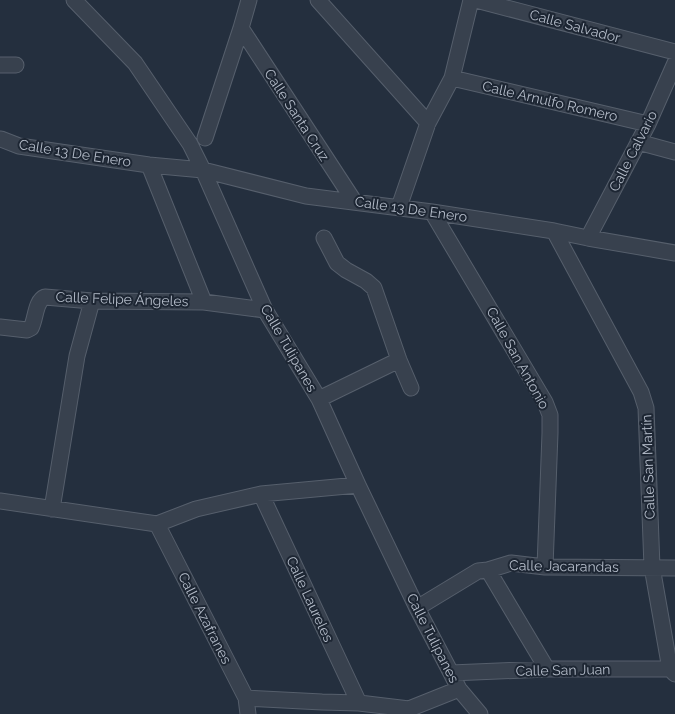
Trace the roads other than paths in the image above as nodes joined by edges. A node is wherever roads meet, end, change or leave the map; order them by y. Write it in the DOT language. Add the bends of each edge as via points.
graph roads {
  1 [pos="74,0"];
  2 [pos="248,0"];
  3 [pos="318,0"];
  4 [pos="471,0"];
  5 [pos="476,0"];
  6 [pos="241,28"];
  7 [pos="675,52"];
  8 [pos="675,63"];
  9 [pos="0,65"];
  10 [pos="16,65"];
  11 [pos="452,78"];
  12 [pos="428,123"];
  13 [pos="648,124"];
  14 [pos="205,138"];
  15 [pos="1,140"];
  16 [pos="638,142"];
  17 [pos="675,152"];
  18 [pos="149,165"];
  19 [pos="203,170"];
  20 [pos="354,201"];
  21 [pos="399,207"];
  22 [pos="432,212"];
  23 [pos="554,231"];
  24 [pos="324,238"];
  25 [pos="588,238"];
  26 [pos="675,253"];
  27 [pos="92,300"];
  28 [pos="204,302"];
  29 [pos="265,310"];
  30 [pos="0,327"];
  31 [pos="399,360"];
  32 [pos="411,388"];
  33 [pos="319,399"];
  34 [pos="358,485"];
  35 [pos="261,494"];
  36 [pos="0,501"];
  37 [pos="52,509"];
  38 [pos="157,524"];
  39 [pos="544,567"];
  40 [pos="652,567"];
  41 [pos="675,568"];
  42 [pos="488,570"];
  43 [pos="417,608"];
  44 [pos="548,669"];
  45 [pos="673,671"];
  46 [pos="451,673"];
  47 [pos="459,689"];
  48 [pos="246,698"];
  49 [pos="359,703"];
  50 [pos="409,712"];
  51 [pos="248,714"];
  52 [pos="480,714"];
  1 -- 19 [label="street, Calle Tulipanes" via="135,64 190,144"];
  2 -- 6 [label="street"];
  3 -- 12 [label="street"];
  4 -- 11 [label="street"];
  5 -- 7 [label="street, Calle Salvador"];
  6 -- 14 [label="street"];
  6 -- 20 [label="street, Calle Santa Cruz"];
  8 -- 13 [label="street, Calle Calvario"];
  9 -- 10 [label="street"];
  11 -- 12 [label="street"];
  11 -- 13 [label="street, Calle Arnulfo Romero"];
  12 -- 21 [label="street"];
  13 -- 16 [label="street, Calle Calvario"];
  15 -- 18 [label="street, Calle 13 De Enero" via="19,146"];
  16 -- 17 [label="street"];
  16 -- 25 [label="street, Calle Calvario"];
  18 -- 19 [label="street, Calle 13 De Enero"];
  18 -- 28 [label="street, Calle 13 De Enero"];
  19 -- 20 [label="street, Calle 13 De Enero" via="306,196"];
  19 -- 29 [label="street, Calle Tulipanes"];
  20 -- 21 [label="street, Calle 13 De Enero"];
  21 -- 22 [label="street, Calle 13 De Enero"];
  22 -- 23 [label="street, Calle 13 De Enero"];
  22 -- 39 [label="street, Calle San Antonio" via="545,402 550,415"];
  23 -- 25 [label="street, Calle 13 De Enero"];
  23 -- 40 [label="street, Calle San Martín" via="641,392 646,408"];
  24 -- 31 [label="street" via="337,263 374,288"];
  25 -- 26 [label="street, Calle 13 De Enero"];
  27 -- 28 [label="street, Calle Felipe Ángeles"];
  27 -- 30 [label="street, Calle Felipe Ángeles" via="41,298 31,328 27,330"];
  27 -- 37 [label="street" via="77,356"];
  28 -- 29 [label="street, Calle Felipe Ángeles"];
  29 -- 33 [label="street, Calle Tulipanes"];
  31 -- 32 [label="street"];
  31 -- 33 [label="street"];
  33 -- 34 [label="street, Calle Tulipanes"];
  34 -- 35 [label="street"];
  34 -- 43 [label="street, Calle Tulipanes"];
  35 -- 38 [label="street" via="196,509"];
  35 -- 49 [label="street, Calle Laureles"];
  36 -- 37 [label="street"];
  37 -- 38 [label="street"];
  38 -- 48 [label="street, Calle Azafranes"];
  39 -- 40 [label="street, Calle Jacarandas"];
  39 -- 42 [label="street, Calle Jacarandas" via="511,563"];
  40 -- 41 [label="street, Calle Jacarandas"];
  40 -- 45 [label="street, Calle San Martín"];
  42 -- 43 [label="street, Calle Jacarandas" via="478,570"];
  42 -- 44 [label="street"];
  43 -- 46 [label="street, Calle Tulipanes"];
  44 -- 45 [label="street, Calle San Juan"];
  44 -- 46 [label="street, Calle San Juan"];
  46 -- 47 [label="street, Calle Tulipanes"];
  47 -- 50 [label="street"];
  47 -- 52 [label="street, Calle Tulipanes"];
  48 -- 49 [label="street"];
  48 -- 51 [label="street, Calle Azafranes"];
  49 -- 50 [label="street"];
}
